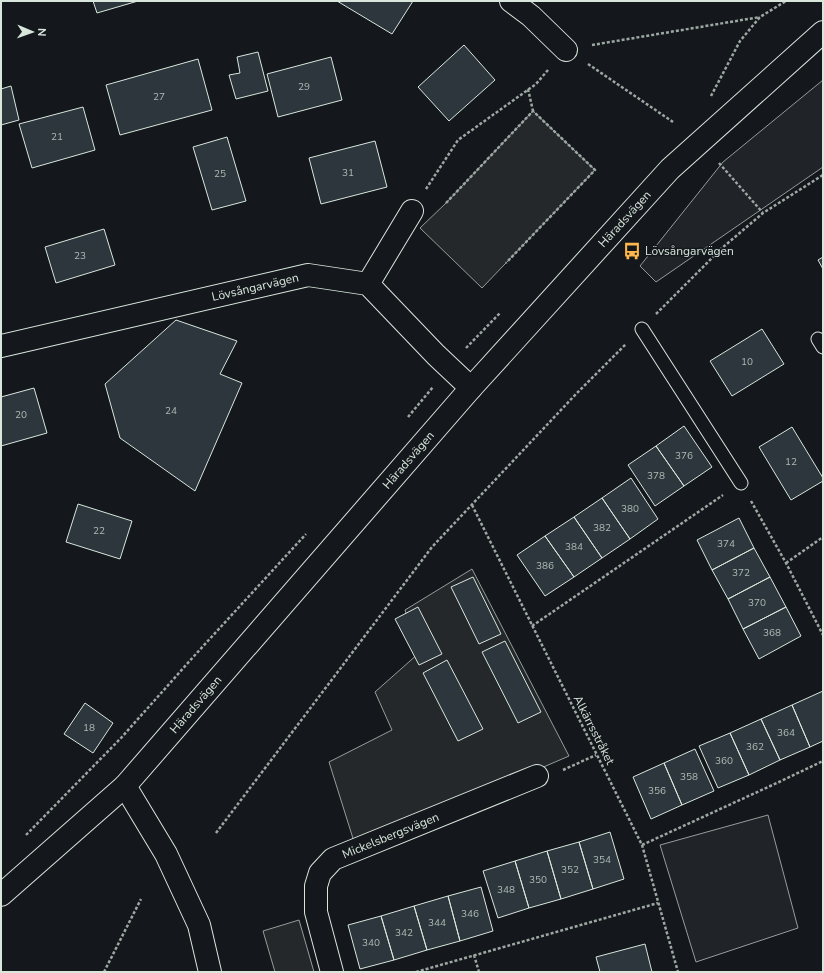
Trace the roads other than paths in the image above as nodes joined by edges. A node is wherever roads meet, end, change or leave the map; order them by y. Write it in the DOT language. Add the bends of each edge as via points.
graph roads {
  1 [pos="511,1"];
  2 [pos="823,32"];
  3 [pos="566,50"];
  4 [pos="412,211"];
  5 [pos="368,284"];
  6 [pos="642,329"];
  7 [pos="1,346"];
  8 [pos="471,388"];
  9 [pos="741,483"];
  10 [pos="537,776"];
  11 [pos="125,786"];
  12 [pos="1,895"];
  13 [pos="210,972"];
  14 [pos="332,972"];
  1 -- 3 [label="street" via="531,16"];
  2 -- 8 [label="street, Häradsvägen" via="670,169"];
  4 -- 5 [label="street"];
  5 -- 7 [label="street, Lövsångarvägen" via="308,275"];
  5 -- 8 [label="street"];
  6 -- 9 [label="lane"];
  8 -- 11 [label="street, Häradsvägen"];
  10 -- 14 [label="street, Mickelsbergsvägen" via="333,860 320,873 316,886 316,912"];
  11 -- 12 [label="street, Häradsvägen"];
  11 -- 13 [label="street" via="166,854 199,925"];
}
